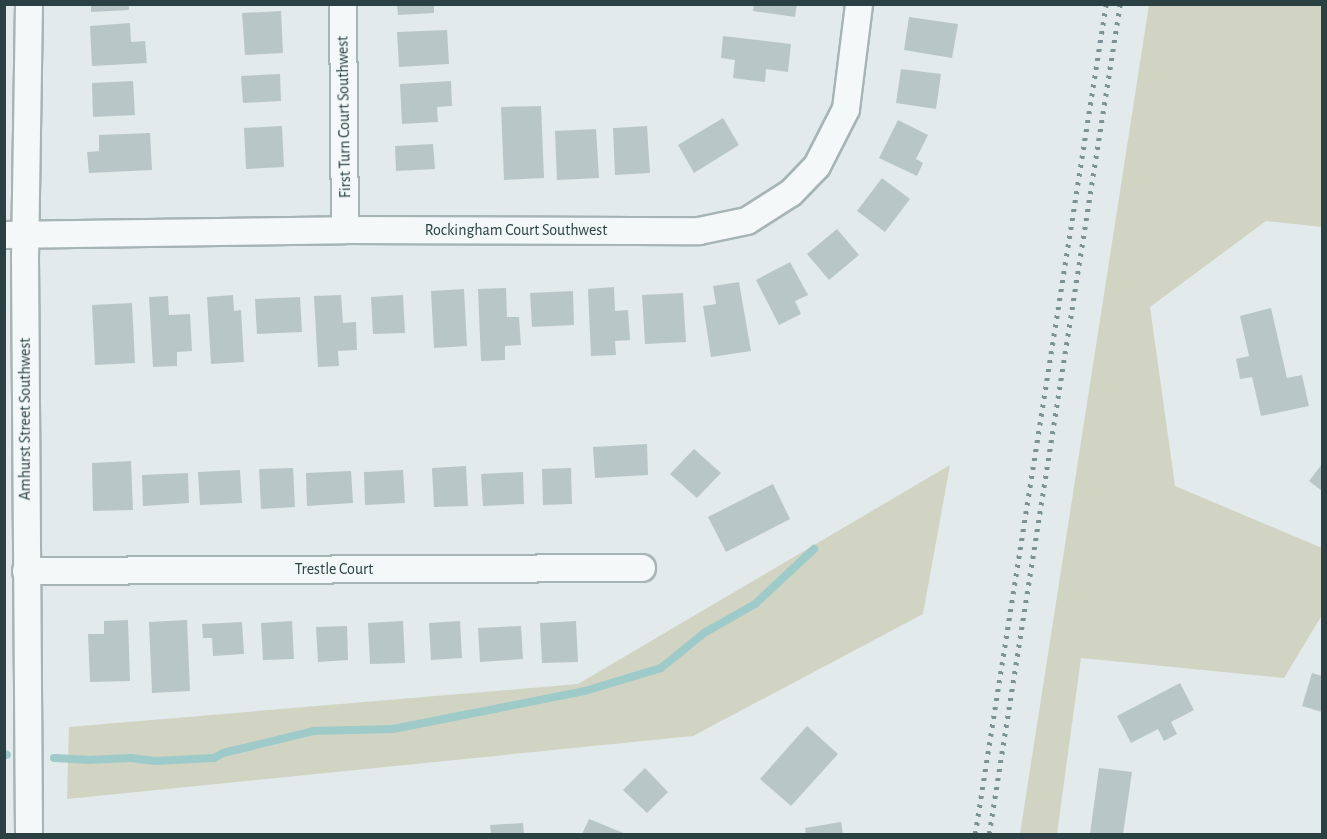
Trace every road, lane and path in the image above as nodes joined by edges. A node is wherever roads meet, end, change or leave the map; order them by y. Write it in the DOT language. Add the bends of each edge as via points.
graph roads {
  1 [pos="29,4"];
  2 [pos="343,4"];
  3 [pos="859,4"];
  4 [pos="345,230"];
  5 [pos="15,235"];
  6 [pos="642,568"];
  7 [pos="26,571"];
  8 [pos="30,834"];
  1 -- 5 [label="street, Amhurst Street Southwest"];
  2 -- 4 [label="street, First Turn Court Southwest"];
  3 -- 4 [label="street, Rockingham Court Southwest" via="846,110 827,147 817,166 791,193 747,221 699,231"];
  4 -- 5 [label="street, Rockingham Court Southwest"];
  5 -- 7 [label="street, Amhurst Street Southwest"];
  6 -- 7 [label="street, Trestle Court"];
  7 -- 8 [label="street, Amhurst Street Southwest"];
}
